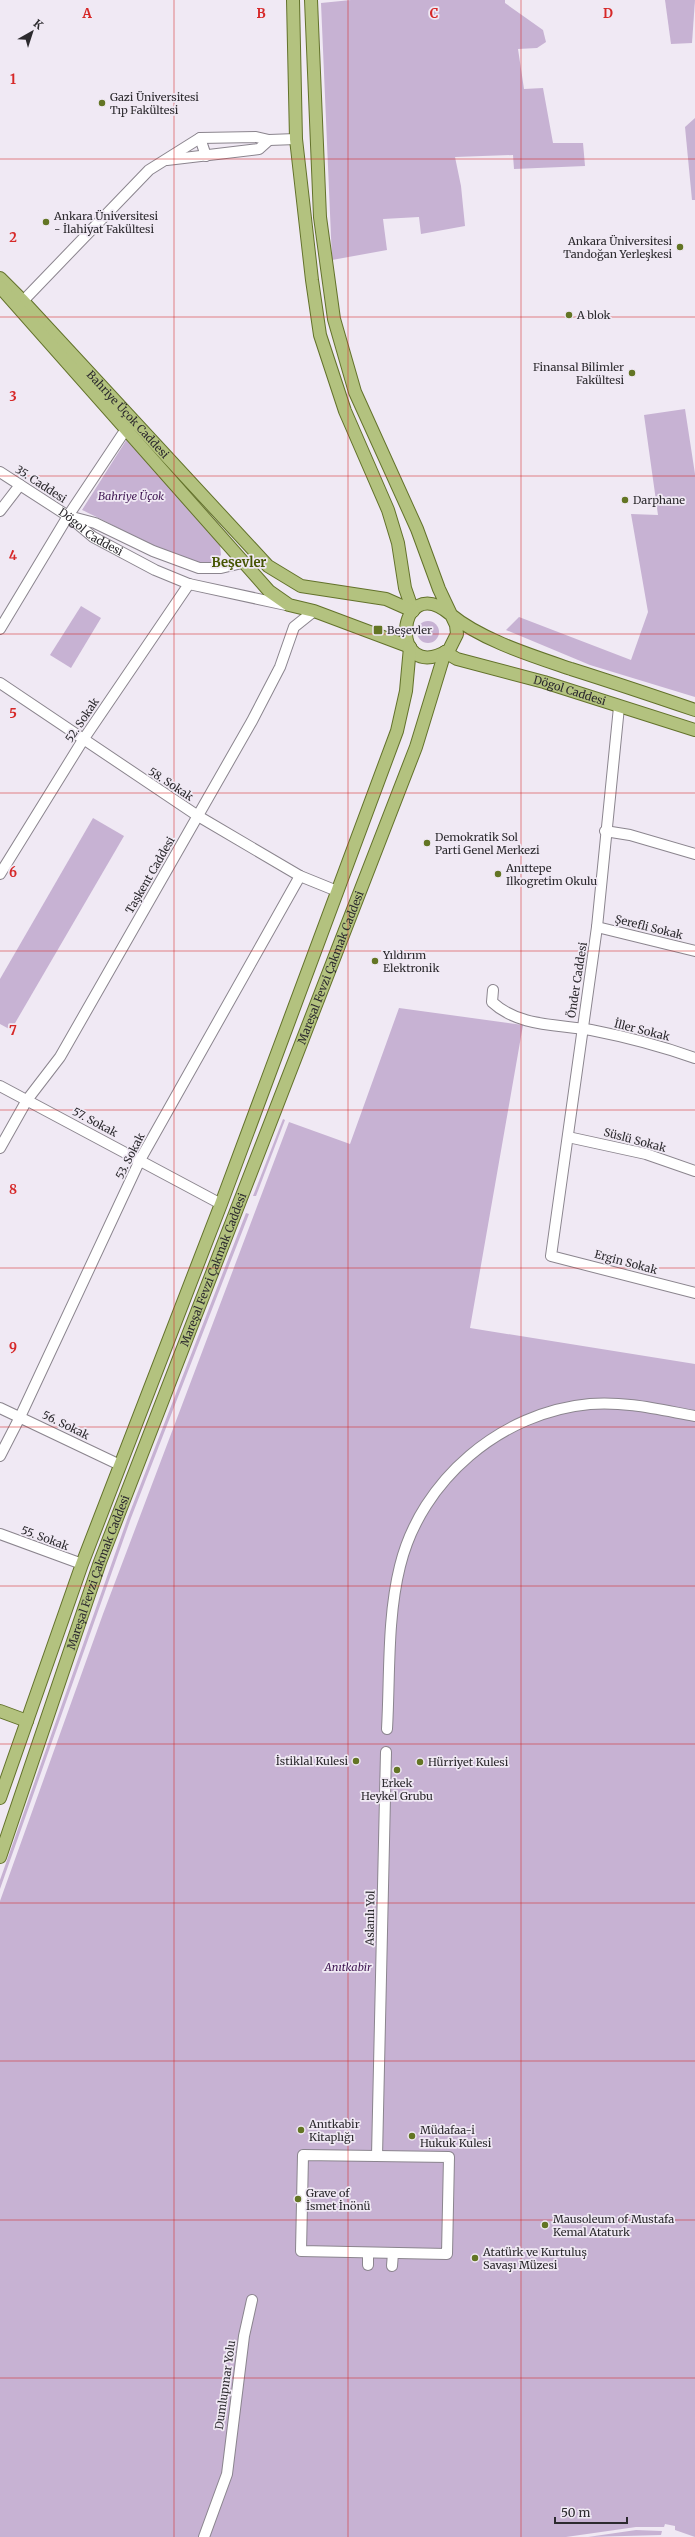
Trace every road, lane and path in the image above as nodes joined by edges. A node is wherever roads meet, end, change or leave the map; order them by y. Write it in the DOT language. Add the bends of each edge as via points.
graph roads {
  1 [pos="293,0"];
  2 [pos="311,0"];
  3 [pos="200,138"];
  4 [pos="296,139"];
  5 [pos="269,140"];
  6 [pos="206,156"];
  7 [pos="165,160"];
  8 [pos="0,278"];
  9 [pos="0,287"];
  10 [pos="24,301"];
  11 [pos="126,429"];
  12 [pos="0,472"];
  13 [pos="20,485"];
  14 [pos="0,511"];
  15 [pos="68,516"];
  16 [pos="255,551"];
  17 [pos="242,563"];
  18 [pos="189,584"];
  19 [pos="289,605"];
  20 [pos="314,611"];
  21 [pos="413,611"];
  22 [pos="453,617"];
  23 [pos="0,629"];
  24 [pos="410,647"];
  25 [pos="445,652"];
  26 [pos="0,683"];
  27 [pos="619,707"];
  28 [pos="695,710"];
  29 [pos="695,730"];
  30 [pos="82,740"];
  31 [pos="198,816"];
  32 [pos="605,831"];
  33 [pos="695,854"];
  34 [pos="0,874"];
  35 [pos="300,876"];
  36 [pos="337,891"];
  37 [pos="597,927"];
  38 [pos="695,951"];
  39 [pos="493,990"];
  40 [pos="582,1028"];
  41 [pos="695,1058"];
  42 [pos="0,1086"];
  43 [pos="27,1100"];
  44 [pos="568,1137"];
  45 [pos="0,1148"];
  46 [pos="140,1160"];
  47 [pos="695,1171"];
  48 [pos="221,1204"];
  49 [pos="551,1256"];
  50 [pos="695,1293"];
  51 [pos="0,1408"];
  52 [pos="695,1416"];
  53 [pos="20,1417"];
  54 [pos="0,1456"];
  55 [pos="120,1465"];
  56 [pos="0,1534"];
  57 [pos="82,1564"];
  58 [pos="0,1711"];
  59 [pos="27,1720"];
  60 [pos="388,1729"];
  61 [pos="386,1752"];
  62 [pos="0,1798"];
  63 [pos="0,1857"];
  64 [pos="377,2156"];
  65 [pos="368,2253"];
  66 [pos="393,2253"];
  67 [pos="368,2265"];
  68 [pos="392,2266"];
  69 [pos="252,2300"];
  70 [pos="227,2474"];
  71 [pos="204,2537"];
  72 [pos="210,2537"];
  1 -- 4 [label="main road"];
  2 -- 22 [label="main road" via="321,224 334,319 355,392 417,529 439,589"];
  3 -- 5 [label="street" via="256,137"];
  3 -- 6 [label="street"];
  3 -- 7 [label="street"];
  4 -- 5 [label="street"];
  4 -- 21 [label="main road" via="320,335 345,411 388,510 398,542 405,588"];
  5 -- 6 [label="street" via="258,149"];
  6 -- 7 [label="street"];
  7 -- 10 [label="street" via="149,170"];
  8 -- 10 [label="main road, Bahriye Üçok Caddesi"];
  9 -- 11 [label="main road, Bahriye Üçok Caddesi"];
  10 -- 16 [label="main road, Bahriye Üçok Caddesi"];
  11 -- 15 [label="street"];
  11 -- 17 [label="main road, Bahriye Üçok Caddesi"];
  12 -- 13 [label="street, 35. Caddesi"];
  13 -- 14 [label="street"];
  13 -- 15 [label="street, 35. Caddesi"];
  15 -- 17 [label="street, Dögol Caddesi" via="95,523 154,551 198,568 221,568"];
  15 -- 18 [label="street, Dögol Caddesi" via="93,537 124,555"];
  15 -- 23 [label="street"];
  16 -- 17 [label="main road, Dögol Caddesi"];
  16 -- 21 [label="main road" via="268,566 301,586 386,600"];
  17 -- 19 [label="main road, Dögol Caddesi" via="260,583"];
  18 -- 19 [label="street, Dögol Caddesi"];
  18 -- 30 [label="street, 52. Sokak"];
  19 -- 20 [label="main road, Dögol Caddesi"];
  20 -- 24 [label="main road, Dögol Caddesi"];
  20 -- 31 [label="street, Taşkent Caddesi" via="294,627 280,667"];
  21 -- 22 [label="main road" via="420,606 441,606"];
  21 -- 24 [label="main road" via="405,624 406,640"];
  22 -- 25 [label="main road" via="457,634 454,643"];
  22 -- 28 [label="main road, Dögol Caddesi" via="521,652"];
  24 -- 25 [label="main road" via="424,656 433,657"];
  24 -- 36 [label="main road, Mareşal Fevzi Çakmak Caddesi" via="406,691 397,731"];
  25 -- 27 [label="main road, Dögol Caddesi" via="458,659 544,682"];
  25 -- 63 [label="main road, Mareşal Fevzi Çakmak Caddesi" via="413,754 100,1562"];
  26 -- 30 [label="street, 58. Sokak"];
  27 -- 29 [label="main road, Dögol Caddesi"];
  27 -- 32 [label="street, Önder Caddesi"];
  30 -- 31 [label="street, 58. Sokak"];
  30 -- 34 [label="street, 52. Sokak"];
  31 -- 35 [label="street, 58. Sokak"];
  31 -- 43 [label="street, Taşkent Caddesi" via="60,1057"];
  32 -- 33 [label="street" via="630,835"];
  32 -- 37 [label="street, Önder Caddesi"];
  35 -- 36 [label="street, 58. Sokak"];
  35 -- 46 [label="street, 53. Sokak"];
  36 -- 48 [label="main road, Mareşal Fevzi Çakmak Caddesi"];
  37 -- 38 [label="street, Şerefli Sokak"];
  37 -- 40 [label="street, Önder Caddesi"];
  39 -- 40 [label="street, İller Sokak" via="492,1002 501,1010 533,1023"];
  40 -- 41 [label="street, İller Sokak" via="664,1047"];
  40 -- 44 [label="street, Önder Caddesi"];
  42 -- 43 [label="street, 57. Sokak"];
  43 -- 45 [label="street, Taşkent Caddesi"];
  43 -- 46 [label="street, 57. Sokak"];
  44 -- 47 [label="street, Süslü Sokak" via="646,1154"];
  44 -- 49 [label="street, Önder Caddesi"];
  46 -- 48 [label="street, 57. Sokak"];
  46 -- 53 [label="street, 53. Sokak"];
  48 -- 55 [label="main road, Mareşal Fevzi Çakmak Caddesi"];
  49 -- 50 [label="street, Ergin Sokak"];
  51 -- 53 [label="street, 56. Sokak"];
  52 -- 60 [label="street" via="625,1405 579,1405 547,1413 509,1429 453,1469 420,1516 406,1546 400,1567 394,1597"];
  53 -- 54 [label="street, 53. Sokak"];
  53 -- 55 [label="street, 56. Sokak"];
  55 -- 57 [label="main road, Mareşal Fevzi Çakmak Caddesi"];
  56 -- 57 [label="street, 55. Sokak"];
  57 -- 59 [label="main road, Mareşal Fevzi Çakmak Caddesi"];
  58 -- 59 [label="main road"];
  59 -- 62 [label="main road, Mareşal Fevzi Çakmak Caddesi"];
  61 -- 64 [label="street, Aslanlı Yol"];
  64 -- 65 [label="street" via="303,2155 301,2251"];
  64 -- 66 [label="street" via="449,2157 453,2205 447,2254"];
  65 -- 66 [label="street"];
  65 -- 67 [label="street"];
  66 -- 68 [label="street"];
  69 -- 70 [label="street, Dumlupınar Yolu" via="244,2336"];
  70 -- 71 [label="street, Dumlupınar Yolu"];
  70 -- 72 [label="street, Dumlupınar Yolu" via="230,2487"];
}
